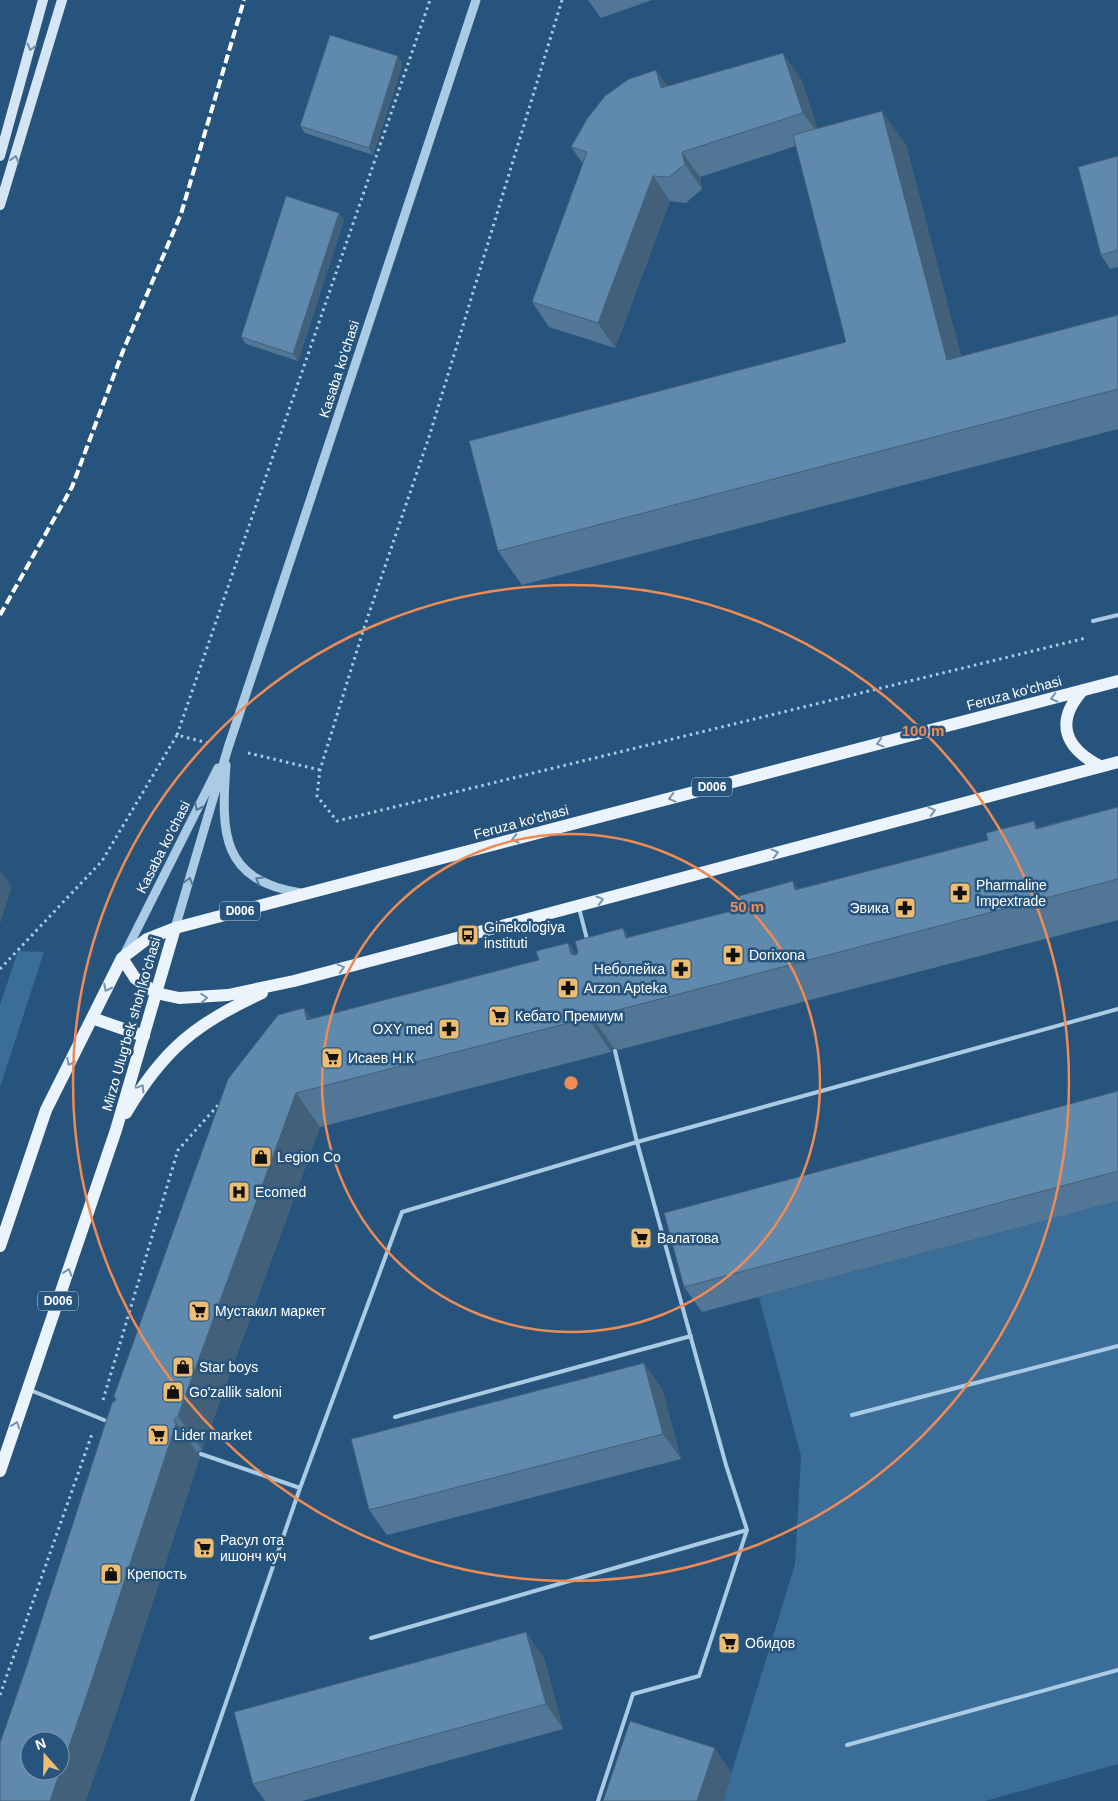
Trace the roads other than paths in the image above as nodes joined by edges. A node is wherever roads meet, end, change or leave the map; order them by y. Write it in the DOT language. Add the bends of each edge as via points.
graph roads {
  1 [pos="43,0"];
  2 [pos="62,0"];
  3 [pos="476,0"];
  4 [pos="0,156"];
  5 [pos="0,205"];
  6 [pos="1118,615"];
  7 [pos="1093,621"];
  8 [pos="1118,681"];
  9 [pos="1082,690"];
  10 [pos="228,748"];
  11 [pos="1118,762"];
  12 [pos="1100,766"];
  13 [pos="306,894"];
  14 [pos="579,905"];
  15 [pos="175,928"];
  16 [pos="588,946"];
  17 [pos="122,958"];
  18 [pos="294,981"];
  19 [pos="156,993"];
  20 [pos="1118,1009"];
  21 [pos="92,1018"];
  22 [pos="144,1036"];
  23 [pos="615,1050"];
  24 [pos="116,1130"];
  25 [pos="637,1142"];
  26 [pos="0,1246"];
  27 [pos="691,1336"];
  28 [pos="1118,1346"];
  29 [pos="28,1389"];
  30 [pos="852,1415"];
  31 [pos="395,1417"];
  32 [pos="114,1424"];
  33 [pos="201,1454"];
  34 [pos="0,1472"];
  35 [pos="300,1488"];
  36 [pos="747,1530"];
  37 [pos="371,1638"];
  38 [pos="1118,1670"];
  39 [pos="847,1745"];
  40 [pos="192,1801"];
  41 [pos="598,1801"];
  1 -- 4 [label="main road, one-way"];
  5 -- 2 [label="main road, one-way"];
  3 -- 10 [label="street, Kasaba ko'chasi"];
  6 -- 7 [label="lane"];
  8 -- 9 [label="main road, Feruza ko'chasi / D006"];
  9 -- 12 [label="main road" via="1068,711 1067,734 1078,754"];
  9 -- 13 [label="main road, Feruza ko'chasi / D006, one-way"];
  13 -- 10 [label="street, one-way" via="279,889 257,880 242,868 230,849 223,805"];
  15 -- 10 [label="street, Kasaba ko'chasi, one-way"];
  10 -- 17 [label="street, Kasaba ko'chasi, one-way"];
  11 -- 12 [label="main road, D006"];
  14 -- 12 [label="main road, D006, one-way"];
  13 -- 15 [label="main road, Feruza ko'chasi / D006"];
  14 -- 16 [label="lane"];
  18 -- 14 [label="main road, D006, one-way"];
  15 -- 17 [label="main road, Feruza ko'chasi" via="147,939"];
  15 -- 19 [label="main road, Mirzo Ulug'bek shoh ko'chasi"];
  17 -- 19 [label="main road" via="135,978"];
  17 -- 21 [label="main road, Mirzo Ulug'bek shoh ko'chasi, one-way"];
  19 -- 18 [label="main road, one-way" via="179,998 212,998"];
  24 -- 18 [label="main road, Mirzo Ulug'bek shoh ko'chasi / D006, one-way" via="149,1076 189,1034 239,1004"];
  19 -- 22 [label="main road, Mirzo Ulug'bek shoh ko'chasi"];
  20 -- 25 [label="lane"];
  21 -- 22 [label="main road"];
  21 -- 26 [label="main road, Mirzo Ulug'bek shoh ko'chasi, one-way" via="46,1110"];
  22 -- 24 [label="main road, Mirzo Ulug'bek shoh ko'chasi"];
  23 -- 25 [label="lane"];
  29 -- 24 [label="main road, Mirzo Ulug'bek shoh ko'chasi / D006, one-way"];
  25 -- 27 [label="lane"];
  25 -- 35 [label="lane" via="402,1212"];
  27 -- 31 [label="lane"];
  27 -- 36 [label="lane"];
  28 -- 30 [label="lane"];
  29 -- 32 [label="lane"];
  34 -- 29 [label="main road, Mirzo Ulug'bek shoh ko'chasi / D006, one-way"];
  33 -- 35 [label="lane"];
  35 -- 40 [label="lane"];
  36 -- 37 [label="lane"];
  36 -- 41 [label="lane" via="699,1676 632,1694"];
  38 -- 39 [label="lane"];
}
